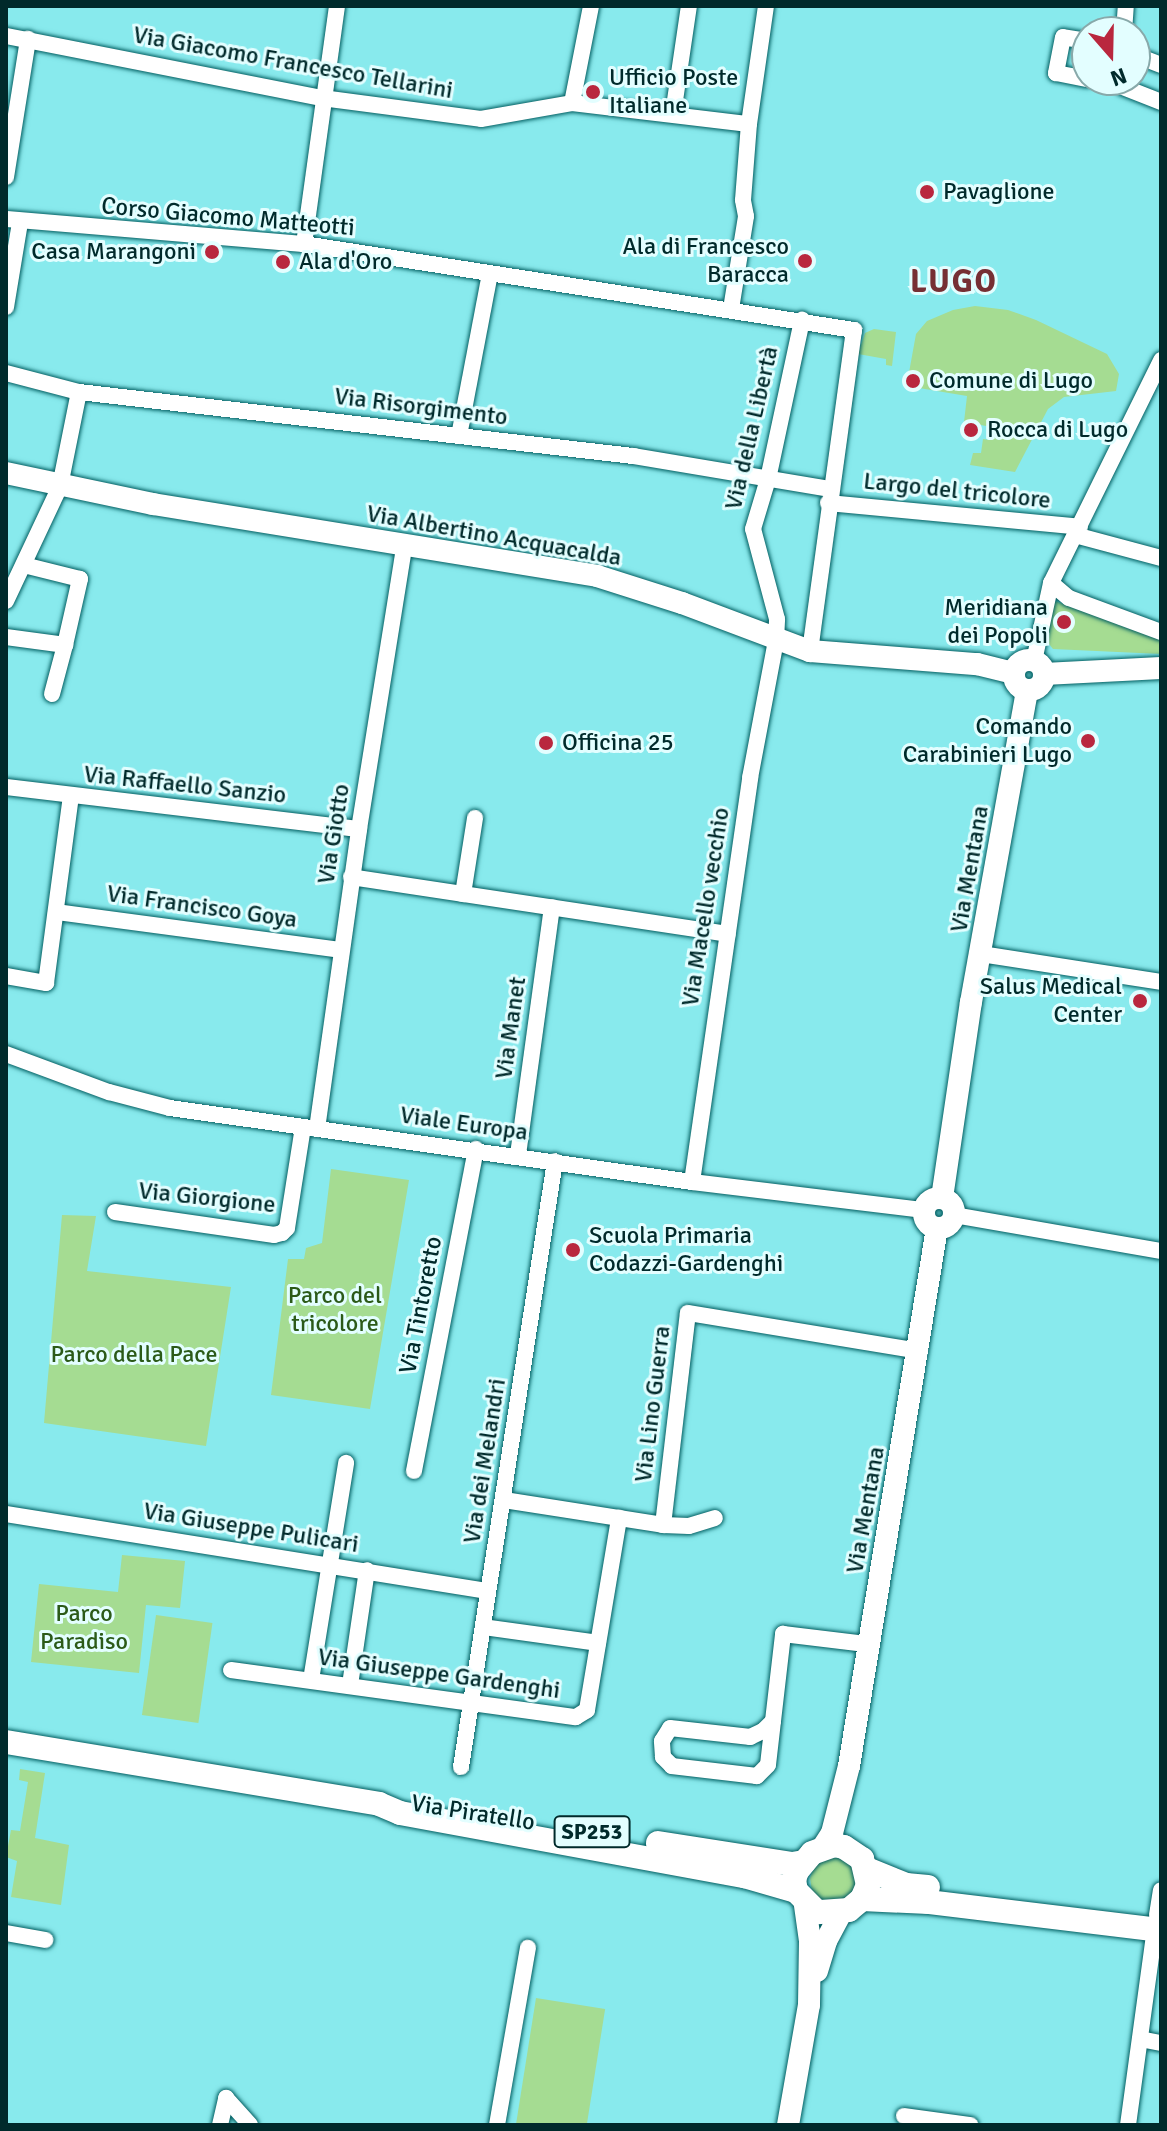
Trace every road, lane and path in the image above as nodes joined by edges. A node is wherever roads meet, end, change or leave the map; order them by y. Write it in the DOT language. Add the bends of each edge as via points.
graph roads {
  1 [pos="337,6"];
  2 [pos="591,6"];
  3 [pos="689,6"];
  4 [pos="766,6"];
  5 [pos="6,36"];
  6 [pos="1071,38"];
  7 [pos="28,39"];
  8 [pos="1071,76"];
  9 [pos="322,98"];
  10 [pos="572,103"];
  11 [pos="673,114"];
  12 [pos="749,124"];
  13 [pos="6,177"];
  14 [pos="13,220"];
  15 [pos="304,244"];
  16 [pos="490,274"];
  17 [pos="6,307"];
  18 [pos="731,309"];
  19 [pos="802,320"];
  20 [pos="1158,371"];
  21 [pos="6,373"];
  22 [pos="79,392"];
  23 [pos="459,436"];
  24 [pos="6,473"];
  25 [pos="768,479"];
  26 [pos="60,486"];
  27 [pos="829,496"];
  28 [pos="1080,527"];
  29 [pos="404,547"];
  30 [pos="1161,558"];
  31 [pos="16,572"];
  32 [pos="1051,583"];
  33 [pos="6,601"];
  34 [pos="1161,632"];
  35 [pos="6,637"];
  36 [pos="776,640"];
  37 [pos="65,645"];
  38 [pos="810,651"];
  39 [pos="1039,668"];
  40 [pos="1161,668"];
  41 [pos="1021,682"];
  42 [pos="52,694"];
  43 [pos="6,787"];
  44 [pos="71,796"];
  45 [pos="475,818"];
  46 [pos="359,829"];
  47 [pos="351,877"];
  48 [pos="463,894"];
  49 [pos="552,907"];
  50 [pos="56,912"];
  51 [pos="728,934"];
  52 [pos="341,950"];
  53 [pos="981,954"];
  54 [pos="6,976"];
  55 [pos="1161,982"];
  56 [pos="6,1054"];
  57 [pos="310,1128"];
  58 [pos="476,1149"];
  59 [pos="518,1155"];
  60 [pos="555,1161"];
  61 [pos="692,1182"];
  62 [pos="115,1212"];
  63 [pos="939,1213"];
  64 [pos="1161,1251"];
  65 [pos="920,1351"];
  66 [pos="346,1463"];
  67 [pos="414,1471"];
  68 [pos="504,1500"];
  69 [pos="6,1514"];
  70 [pos="619,1518"];
  71 [pos="715,1518"];
  72 [pos="663,1525"];
  73 [pos="327,1564"];
  74 [pos="367,1570"];
  75 [pos="488,1591"];
  76 [pos="483,1627"];
  77 [pos="598,1643"];
  78 [pos="857,1643"];
  79 [pos="231,1670"];
  80 [pos="311,1680"];
  81 [pos="350,1685"];
  82 [pos="471,1700"];
  83 [pos="773,1721"];
  84 [pos="6,1742"];
  85 [pos="461,1767"];
  86 [pos="842,1799"];
  87 [pos="379,1804"];
  88 [pos="814,1854"];
  89 [pos="860,1860"];
  90 [pos="1161,1890"];
  91 [pos="800,1898"];
  92 [pos="862,1899"];
  93 [pos="841,1913"];
  94 [pos="1158,1922"];
  95 [pos="6,1933"];
  96 [pos="45,1940"];
  97 [pos="528,1948"];
  98 [pos="807,2006"];
  99 [pos="1140,2039"];
  100 [pos="1161,2043"];
  101 [pos="904,2116"];
  102 [pos="220,2125"];
  103 [pos="250,2125"];
  104 [pos="497,2125"];
  105 [pos="788,2125"];
  106 [pos="970,2125"];
  107 [pos="1128,2125"];
  1 -- 9 [label="street"];
  2 -- 10 [label="street"];
  3 -- 11 [label="street"];
  4 -- 12 [label="street"];
  5 -- 7 [label="street, Via Giacomo Francesco Tellarini"];
  6 -- 8 [label="street" via="1063,37 1056,73"];
  7 -- 9 [label="street, Via Giacomo Francesco Tellarini"];
  7 -- 13 [label="street"];
  9 -- 10 [label="street, Via Giacomo Francesco Tellarini" via="481,119"];
  9 -- 15 [label="street"];
  10 -- 11 [label="street, Via Giacomo Francesco Tellarini"];
  11 -- 12 [label="street, Via Giacomo Francesco Tellarini"];
  12 -- 18 [label="street" via="746,216"];
  14 -- 15 [label="street, Corso Giacomo Matteotti"];
  14 -- 17 [label="street"];
  15 -- 16 [label="street, Corso Giacomo Matteotti"];
  16 -- 18 [label="street, Corso Giacomo Matteotti"];
  16 -- 23 [label="street"];
  18 -- 19 [label="street, Corso Giacomo Matteotti"];
  19 -- 25 [label="street, Via della Libertà"];
  19 -- 27 [label="street" via="854,330"];
  20 -- 28 [label="street"];
  21 -- 22 [label="street, Via Risorgimento"];
  22 -- 23 [label="street, Via Risorgimento"];
  22 -- 26 [label="street"];
  23 -- 25 [label="street, Via Risorgimento" via="633,456"];
  24 -- 26 [label="main road, Via Albertino Acquacalda"];
  25 -- 27 [label="street, Via Risorgimento"];
  25 -- 36 [label="street, Via della Libertà" via="753,529 777,619"];
  26 -- 29 [label="main road, Via Albertino Acquacalda"];
  26 -- 31 [label="street"];
  27 -- 28 [label="street, Largo del tricolore"];
  27 -- 38 [label="street"];
  28 -- 30 [label="street, Largo del tricolore"];
  28 -- 32 [label="street"];
  29 -- 36 [label="main road, Via Albertino Acquacalda" via="597,576"];
  29 -- 46 [label="street, Via Giotto"];
  31 -- 33 [label="street"];
  31 -- 37 [label="street" via="80,579"];
  32 -- 34 [label="street" via="1069,598"];
  32 -- 39 [label="street"];
  35 -- 37 [label="street"];
  36 -- 38 [label="main road, Via Albertino Acquacalda"];
  36 -- 51 [label="street, Via Macello vecchio"];
  37 -- 42 [label="street"];
  38 -- 41 [label="main road, Via Albertino Acquacalda" via="977,664"];
  39 -- 40 [label="main road"];
  39 -- 41 [label="main road" via="1040,686"];
  41 -- 53 [label="main road, Via Mentana"];
  43 -- 44 [label="street, Via Raffaello Sanzio"];
  44 -- 46 [label="street, Via Raffaello Sanzio"];
  44 -- 50 [label="street"];
  45 -- 48 [label="street"];
  46 -- 47 [label="street, Via Giotto"];
  47 -- 48 [label="street"];
  47 -- 52 [label="street, Via Giotto"];
  48 -- 49 [label="street"];
  49 -- 51 [label="street"];
  49 -- 59 [label="street, Via Manet"];
  50 -- 52 [label="street, Via Francisco Goya"];
  50 -- 54 [label="street" via="46,983"];
  51 -- 61 [label="street, Via Macello vecchio"];
  52 -- 57 [label="street, Via Giotto"];
  53 -- 55 [label="street"];
  53 -- 63 [label="main road, Via Mentana"];
  56 -- 57 [label="street, Viale Europa" via="170,1108"];
  57 -- 58 [label="street, Viale Europa"];
  57 -- 62 [label="street, Via Giorgione" via="282,1233"];
  58 -- 59 [label="street, Viale Europa"];
  58 -- 67 [label="street, Via Tintoretto"];
  59 -- 60 [label="street, Viale Europa"];
  60 -- 61 [label="street, Viale Europa"];
  60 -- 68 [label="street, Via dei Melandri"];
  61 -- 63 [label="street, Viale Europa"];
  63 -- 64 [label="street, Viale Europa"];
  63 -- 65 [label="main road, Via Mentana"];
  65 -- 72 [label="street, Via Lino Guerra" via="688,1313"];
  65 -- 86 [label="main road, Via Mentana"];
  66 -- 73 [label="street"];
  68 -- 70 [label="street"];
  68 -- 75 [label="street, Via dei Melandri"];
  69 -- 73 [label="street, Via Giuseppe Pulicari"];
  70 -- 72 [label="street"];
  70 -- 77 [label="street, Via Giuseppe Gardenghi"];
  71 -- 72 [label="street" via="689,1526"];
  73 -- 74 [label="street, Via Giuseppe Pulicari"];
  73 -- 80 [label="street"];
  74 -- 75 [label="street, Via Giuseppe Pulicari"];
  74 -- 81 [label="street"];
  75 -- 76 [label="street, Via dei Melandri"];
  76 -- 77 [label="street"];
  76 -- 82 [label="street, Via dei Melandri"];
  77 -- 82 [label="street, Via Giuseppe Gardenghi" via="584,1714"];
  78 -- 83 [label="street" via="783,1634"];
  79 -- 80 [label="street, Via Giuseppe Gardenghi"];
  80 -- 81 [label="street, Via Giuseppe Gardenghi"];
  81 -- 82 [label="street, Via Giuseppe Gardenghi"];
  82 -- 85 [label="street, Via dei Melandri"];
  83 -- 83 [label="street" via="750,1737 670,1728 662,1741 663,1757 672,1766 757,1776 768,1765"];
  84 -- 87 [label="main road, Via Piratello"];
  86 -- 88 [label="main road, Via Mentana" via="832,1833"];
  86 -- 89 [label="main road, Via Mentana"];
  87 -- 88 [label="main road, Via Piratello / SP253" via="396,1801 792,1864"];
  87 -- 91 [label="main road, Via Piratello / SP253" via="400,1813 714,1870"];
  88 -- 89 [label="main road, Via Piratello / SP253" via="834,1845"];
  88 -- 91 [label="main road" via="797,1871"];
  89 -- 92 [label="main road" via="868,1885"];
  89 -- 94 [label="main road, Via Piratello / SP253" via="906,1885"];
  90 -- 94 [label="street"];
  91 -- 93 [label="main road, Via Piratello / SP253" via="817,1912"];
  91 -- 98 [label="main road" via="810,1941"];
  92 -- 93 [label="main road"];
  92 -- 94 [label="main road"];
  93 -- 98 [label="main road" via="826,1941"];
  94 -- 99 [label="street"];
  95 -- 96 [label="street"];
  97 -- 104 [label="street"];
  98 -- 105 [label="main road"];
  99 -- 100 [label="street"];
  99 -- 107 [label="street"];
  101 -- 106 [label="street"];
  102 -- 103 [label="street" via="226,2098"];
}
